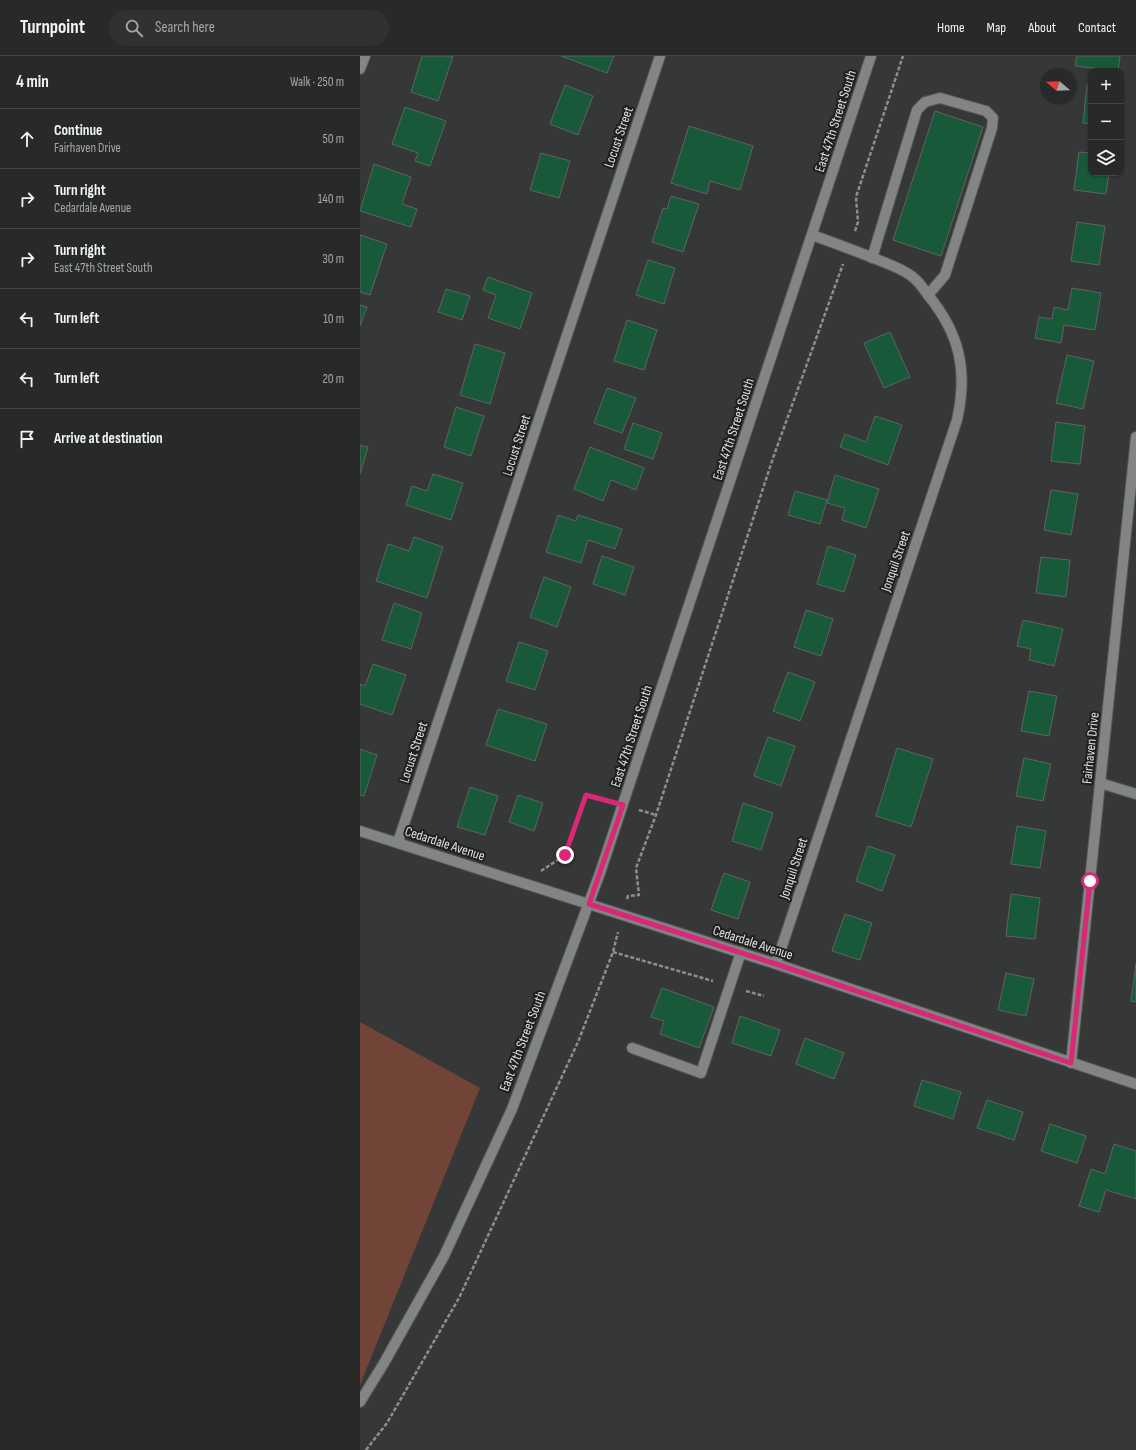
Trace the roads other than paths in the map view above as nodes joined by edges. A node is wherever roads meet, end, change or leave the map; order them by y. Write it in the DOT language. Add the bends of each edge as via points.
graph roads {
  1 [pos="364,56"];
  2 [pos="660,56"];
  3 [pos="871,56"];
  4 [pos="360,69"];
  5 [pos="812,235"];
  6 [pos="872,258"];
  7 [pos="928,295"];
  8 [pos="1136,437"];
  9 [pos="1133,498"];
  10 [pos="1100,783"];
  11 [pos="1136,794"];
  12 [pos="360,831"];
  13 [pos="398,842"];
  14 [pos="589,904"];
  15 [pos="741,952"];
  16 [pos="776,964"];
  17 [pos="632,1048"];
  18 [pos="1071,1063"];
  19 [pos="1136,1084"];
  20 [pos="360,1402"];
  1 -- 4 [label="street"];
  2 -- 13 [label="street, Locust Street"];
  3 -- 5 [label="street, East 47th Street South"];
  5 -- 6 [label="street, Jonquil Street"];
  5 -- 14 [label="street, East 47th Street South"];
  6 -- 7 [label="street, Jonquil Street" via="901,269 915,278"];
  6 -- 7 [label="street" via="917,110 925,102 940,98 986,111 993,118 992,128 945,275"];
  7 -- 16 [label="street, Jonquil Street" via="952,330 960,358 960,404"];
  8 -- 9 [label="street, Fairhaven Drive"];
  9 -- 10 [label="street, Fairhaven Drive"];
  10 -- 11 [label="street"];
  10 -- 18 [label="street, Fairhaven Drive"];
  12 -- 13 [label="street, Cedardale Avenue"];
  13 -- 14 [label="street, Cedardale Avenue"];
  14 -- 15 [label="street, Cedardale Avenue"];
  14 -- 20 [label="street, East 47th Street South" via="496,1146 444,1256"];
  15 -- 16 [label="street, Cedardale Avenue"];
  15 -- 17 [label="street" via="701,1073"];
  16 -- 18 [label="street, Cedardale Avenue"];
  18 -- 19 [label="street, Cedardale Avenue"];
}
